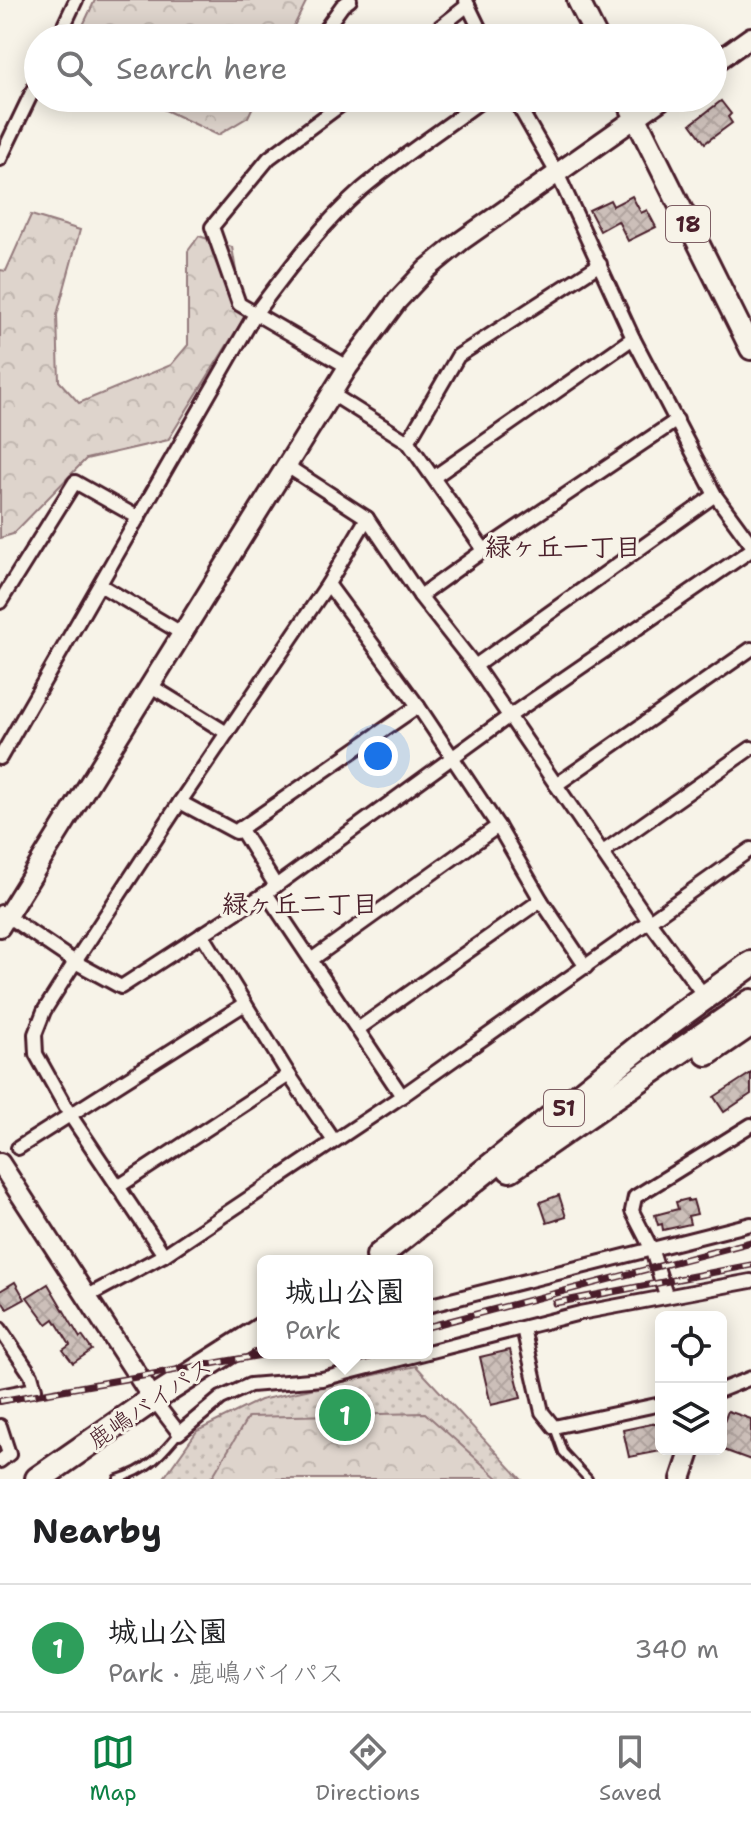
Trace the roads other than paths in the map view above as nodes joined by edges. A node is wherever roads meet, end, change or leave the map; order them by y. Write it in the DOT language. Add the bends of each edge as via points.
graph roads {
  1 [pos="76,0"];
  2 [pos="350,0"];
  3 [pos="578,0"];
  4 [pos="467,2"];
  5 [pos="65,24"];
  6 [pos="329,24"];
  7 [pos="442,24"];
  8 [pos="477,24"];
  9 [pos="590,24"];
  10 [pos="751,37"];
  11 [pos="727,54"];
  12 [pos="24,109"];
  13 [pos="327,112"];
  14 [pos="466,112"];
  15 [pos="522,112"];
  16 [pos="632,112"];
  17 [pos="644,112"];
  18 [pos="635,118"];
  19 [pos="0,159"];
  20 [pos="558,175"];
  21 [pos="600,264"];
  22 [pos="255,314"];
  23 [pos="633,338"];
  24 [pos="751,349"];
  25 [pos="348,367"];
  26 [pos="332,394"];
  27 [pos="677,420"];
  28 [pos="408,442"];
  29 [pos="287,466"];
  30 [pos="434,477"];
  31 [pos="715,495"];
  32 [pos="139,518"];
  33 [pos="367,518"];
  34 [pos="751,544"];
  35 [pos="484,550"];
  36 [pos="747,553"];
  37 [pos="751,569"];
  38 [pos="328,584"];
  39 [pos="100,585"];
  40 [pos="420,596"];
  41 [pos="0,602"];
  42 [pos="183,634"];
  43 [pos="751,649"];
  44 [pos="475,666"];
  45 [pos="151,686"];
  46 [pos="418,706"];
  47 [pos="508,717"];
  48 [pos="227,733"];
  49 [pos="751,748"];
  50 [pos="0,758"];
  51 [pos="451,759"];
  52 [pos="556,785"];
  53 [pos="180,802"];
  54 [pos="498,826"];
  55 [pos="240,828"];
  56 [pos="751,849"];
  57 [pos="603,852"];
  58 [pos="271,889"];
  59 [pos="541,900"];
  60 [pos="2,918"];
  61 [pos="649,921"];
  62 [pos="202,934"];
  63 [pos="311,960"];
  64 [pos="75,962"];
  65 [pos="751,964"];
  66 [pos="586,967"];
  67 [pos="705,997"];
  68 [pos="751,1002"];
  69 [pos="245,1004"];
  70 [pos="751,1023"];
  71 [pos="358,1029"];
  72 [pos="289,1075"];
  73 [pos="402,1096"];
  74 [pos="70,1115"];
  75 [pos="751,1125"];
  76 [pos="334,1141"];
  77 [pos="18,1148"];
  78 [pos="534,1153"];
  79 [pos="0,1163"];
  80 [pos="118,1187"];
  81 [pos="751,1224"];
  82 [pos="651,1248"];
  83 [pos="164,1255"];
  84 [pos="379,1255"];
  85 [pos="380,1255"];
  86 [pos="751,1281"];
  87 [pos="666,1295"];
  88 [pos="86,1297"];
  89 [pos="433,1304"];
  90 [pos="523,1328"];
  91 [pos="0,1329"];
  92 [pos="257,1333"];
  93 [pos="433,1351"];
  94 [pos="401,1359"];
  95 [pos="751,1378"];
  96 [pos="727,1388"];
  97 [pos="0,1396"];
  98 [pos="153,1399"];
  99 [pos="655,1405"];
  100 [pos="0,1426"];
  101 [pos="554,1427"];
  102 [pos="179,1433"];
  103 [pos="689,1455"];
  104 [pos="0,1461"];
  105 [pos="137,1476"];
  106 [pos="38,1479"];
  107 [pos="118,1479"];
  108 [pos="588,1479"];
  109 [pos="681,1479"];
  1 -- 5 [label="street"];
  2 -- 6 [label="street"];
  3 -- 9 [label="main road"];
  4 -- 7 [label="street"];
  4 -- 8 [label="street"];
  10 -- 11 [label="street"];
  12 -- 19 [label="street"];
  13 -- 22 [label="street" via="269,158 212,227 239,304"];
  14 -- 22 [label="street" via="363,189 316,234"];
  15 -- 20 [label="street"];
  16 -- 18 [label="main road, 18"];
  17 -- 18 [label="street"];
  18 -- 20 [label="street"];
  18 -- 24 [label="main road, 18"];
  20 -- 21 [label="street"];
  20 -- 25 [label="street" via="427,269"];
  21 -- 23 [label="street"];
  21 -- 28 [label="street" via="458,356"];
  22 -- 25 [label="street"];
  22 -- 32 [label="street"];
  23 -- 27 [label="street"];
  23 -- 30 [label="street"];
  25 -- 26 [label="street"];
  26 -- 28 [label="street"];
  26 -- 29 [label="street"];
  27 -- 31 [label="street"];
  27 -- 35 [label="street"];
  28 -- 30 [label="street"];
  29 -- 33 [label="street"];
  29 -- 42 [label="street"];
  30 -- 35 [label="street"];
  31 -- 34 [label="street"];
  31 -- 44 [label="street"];
  32 -- 39 [label="street"];
  32 -- 41 [label="street" via="75,482"];
  33 -- 38 [label="street"];
  33 -- 40 [label="street"];
  35 -- 40 [label="street"];
  36 -- 37 [label="street"];
  36 -- 47 [label="street"];
  38 -- 46 [label="street"];
  38 -- 48 [label="street"];
  39 -- 42 [label="street"];
  39 -- 50 [label="street"];
  40 -- 44 [label="street"];
  42 -- 45 [label="street"];
  43 -- 52 [label="street"];
  44 -- 47 [label="street"];
  45 -- 48 [label="street"];
  45 -- 60 [label="street"];
  46 -- 51 [label="street"];
  46 -- 55 [label="street"];
  47 -- 51 [label="street"];
  47 -- 52 [label="street"];
  48 -- 53 [label="street"];
  49 -- 57 [label="street"];
  51 -- 54 [label="street"];
  51 -- 58 [label="street"];
  52 -- 57 [label="street"];
  53 -- 55 [label="street" via="236,832"];
  53 -- 64 [label="street"];
  54 -- 59 [label="street"];
  54 -- 63 [label="street"];
  55 -- 58 [label="street"];
  56 -- 61 [label="street"];
  57 -- 61 [label="street"];
  58 -- 62 [label="street"];
  58 -- 63 [label="street"];
  59 -- 66 [label="street"];
  59 -- 71 [label="street"];
  60 -- 64 [label="street"];
  61 -- 66 [label="street"];
  61 -- 67 [label="street"];
  62 -- 64 [label="street" via="121,987"];
  62 -- 69 [label="street"];
  63 -- 71 [label="street"];
  64 -- 74 [label="street" via="35,1034 36,1054"];
  65 -- 67 [label="highway, 51"];
  66 -- 73 [label="street"];
  67 -- 84 [label="highway, 51"];
  68 -- 78 [label="highway, 51"];
  69 -- 72 [label="street"];
  69 -- 74 [label="street"];
  70 -- 78 [label="highway, 51" via="567,1149"];
  71 -- 73 [label="street"];
  72 -- 76 [label="street"];
  72 -- 80 [label="street"];
  73 -- 76 [label="street"];
  74 -- 77 [label="street"];
  74 -- 80 [label="street"];
  75 -- 82 [label="street" via="635,1197 632,1211"];
  76 -- 83 [label="street"];
  78 -- 85 [label="highway, 51"];
  79 -- 88 [label="street"];
  80 -- 83 [label="street"];
  81 -- 82 [label="street"];
  82 -- 87 [label="street"];
  82 -- 89 [label="street"];
  83 -- 88 [label="street"];
  86 -- 87 [label="street"];
  87 -- 90 [label="street"];
  88 -- 98 [label="street"];
  90 -- 93 [label="street"];
  90 -- 101 [label="street" via="542,1412"];
  91 -- 97 [label="street" via="35,1389"];
  92 -- 98 [label="highway, 鹿嶋バイパス"];
  94 -- 102 [label="street" via="322,1379 250,1385 221,1398"];
  95 -- 96 [label="street"];
  98 -- 102 [label="street"];
  98 -- 106 [label="highway, 鹿嶋バイパス"];
  99 -- 101 [label="street"];
  100 -- 104 [label="street" via="9,1454"];
  101 -- 108 [label="lane" via="563,1452"];
  102 -- 105 [label="lane"];
  103 -- 109 [label="street"];
  105 -- 107 [label="lane"];
}
